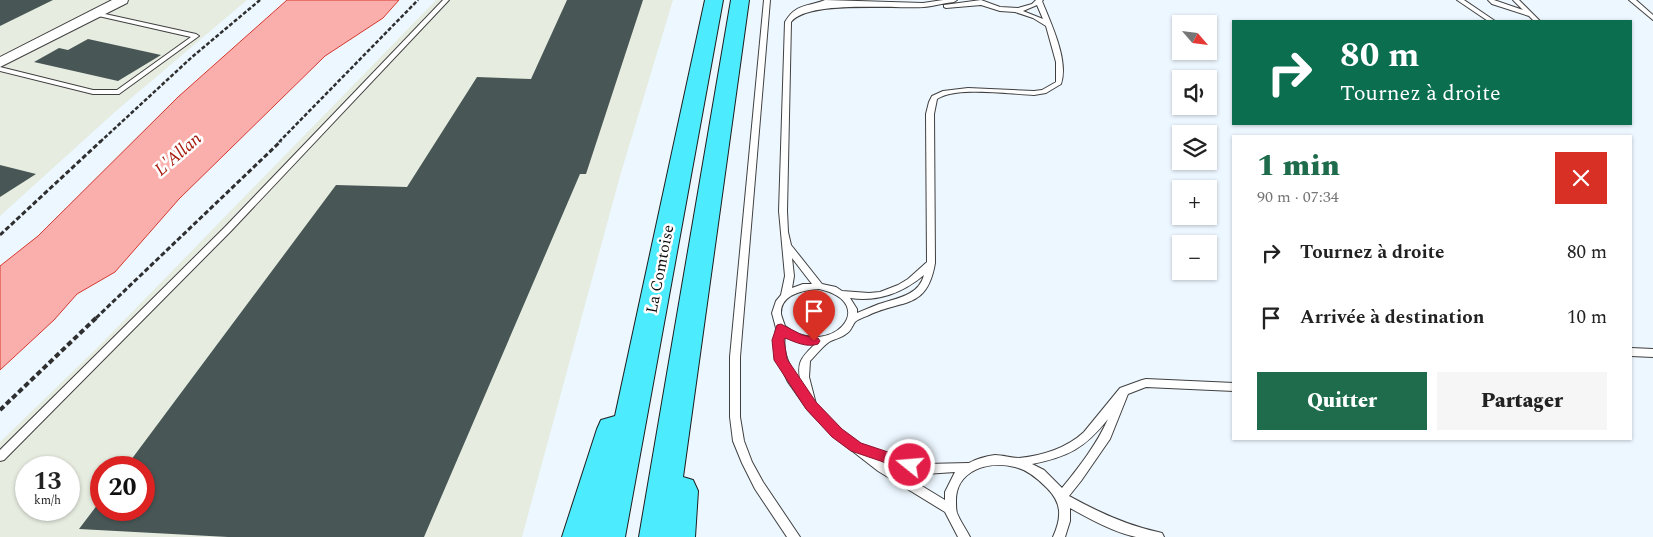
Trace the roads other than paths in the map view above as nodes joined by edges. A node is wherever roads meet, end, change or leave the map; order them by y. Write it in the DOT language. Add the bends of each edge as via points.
graph roads {
  1 [pos="122,0"];
  2 [pos="446,0"];
  3 [pos="714,0"];
  4 [pos="740,0"];
  5 [pos="767,0"];
  6 [pos="814,0"];
  7 [pos="954,0"];
  8 [pos="1460,0"];
  9 [pos="1492,0"];
  10 [pos="1516,0"];
  11 [pos="1632,0"];
  12 [pos="979,1"];
  13 [pos="1040,1"];
  14 [pos="831,2"];
  15 [pos="923,5"];
  16 [pos="1013,10"];
  17 [pos="96,14"];
  18 [pos="1531,15"];
  19 [pos="1653,18"];
  20 [pos="1490,20"];
  21 [pos="1536,20"];
  22 [pos="1049,26"];
  23 [pos="0,63"];
  24 [pos="0,69"];
  25 [pos="704,233"];
  26 [pos="787,246"];
  27 [pos="931,263"];
  28 [pos="819,286"];
  29 [pos="656,289"];
  30 [pos="842,294"];
  31 [pos="785,295"];
  32 [pos="851,320"];
  33 [pos="781,328"];
  34 [pos="826,339"];
  35 [pos="1632,352"];
  36 [pos="1653,353"];
  37 [pos="1232,387"];
  38 [pos="1124,391"];
  39 [pos="811,406"];
  40 [pos="856,447"];
  41 [pos="0,457"];
  42 [pos="1020,462"];
  43 [pos="968,467"];
  44 [pos="1061,497"];
  45 [pos="949,508"];
  46 [pos="580,537"];
  47 [pos="607,537"];
  48 [pos="656,537"];
  49 [pos="677,537"];
  50 [pos="794,537"];
  51 [pos="964,537"];
  52 [pos="1059,537"];
  53 [pos="1158,537"];
  1 -- 17 [label="street"];
  2 -- 41 [label="lane" via="228,229"];
  3 -- 29 [label="highway, La Comtoise"];
  4 -- 25 [label="highway"];
  5 -- 50 [label="lane" via="735,356 734,413 741,451 754,478"];
  6 -- 14 [label="lane"];
  7 -- 15 [label="lane"];
  8 -- 20 [label="lane"];
  9 -- 18 [label="lane"];
  10 -- 18 [label="lane"];
  11 -- 19 [label="lane"];
  12 -- 15 [label="lane"];
  12 -- 16 [label="lane"];
  13 -- 16 [label="lane"];
  13 -- 22 [label="lane"];
  14 -- 15 [label="lane"];
  14 -- 26 [label="lane" via="803,7 792,13 788,22 783,211"];
  16 -- 22 [label="lane" via="1035,17"];
  17 -- 23 [label="street"];
  17 -- 24 [label="lane" via="196,36 119,92 94,92"];
  18 -- 21 [label="lane"];
  22 -- 27 [label="lane" via="1060,74 1059,83 1052,88 1034,94 956,90 937,95 932,101"];
  25 -- 48 [label="highway"];
  25 -- 49 [label="highway"];
  26 -- 28 [label="lane"];
  26 -- 31 [label="lane" via="790,282"];
  27 -- 30 [label="lane" via="918,278 900,290 862,298"];
  27 -- 32 [label="lane" via="930,278 915,296"];
  28 -- 30 [label="lane"];
  28 -- 31 [label="lane" via="795,289"];
  29 -- 46 [label="highway"];
  29 -- 47 [label="highway, La Comtoise"];
  30 -- 32 [label="lane" via="849,302"];
  31 -- 33 [label="lane" via="776,311 776,320"];
  32 -- 34 [label="lane" via="837,335"];
  33 -- 34 [label="lane" via="801,339"];
  33 -- 39 [label="lane" via="778,340 781,360"];
  34 -- 39 [label="lane" via="805,360 804,377"];
  35 -- 36 [label="lane"];
  37 -- 38 [label="lane" via="1146,383"];
  38 -- 42 [label="lane" via="1087,436 1076,444 1040,459"];
  38 -- 44 [label="lane" via="1106,436"];
  39 -- 40 [label="lane"];
  40 -- 43 [label="lane" via="925,469"];
  40 -- 45 [label="lane" via="882,468"];
  42 -- 43 [label="lane" via="984,460"];
  42 -- 44 [label="lane" via="1037,470"];
  43 -- 45 [label="lane" via="950,492"];
  44 -- 52 [label="lane" via="1065,513"];
  44 -- 53 [label="lane" via="1099,519 1131,532"];
  45 -- 51 [label="lane" via="954,525"];
}
